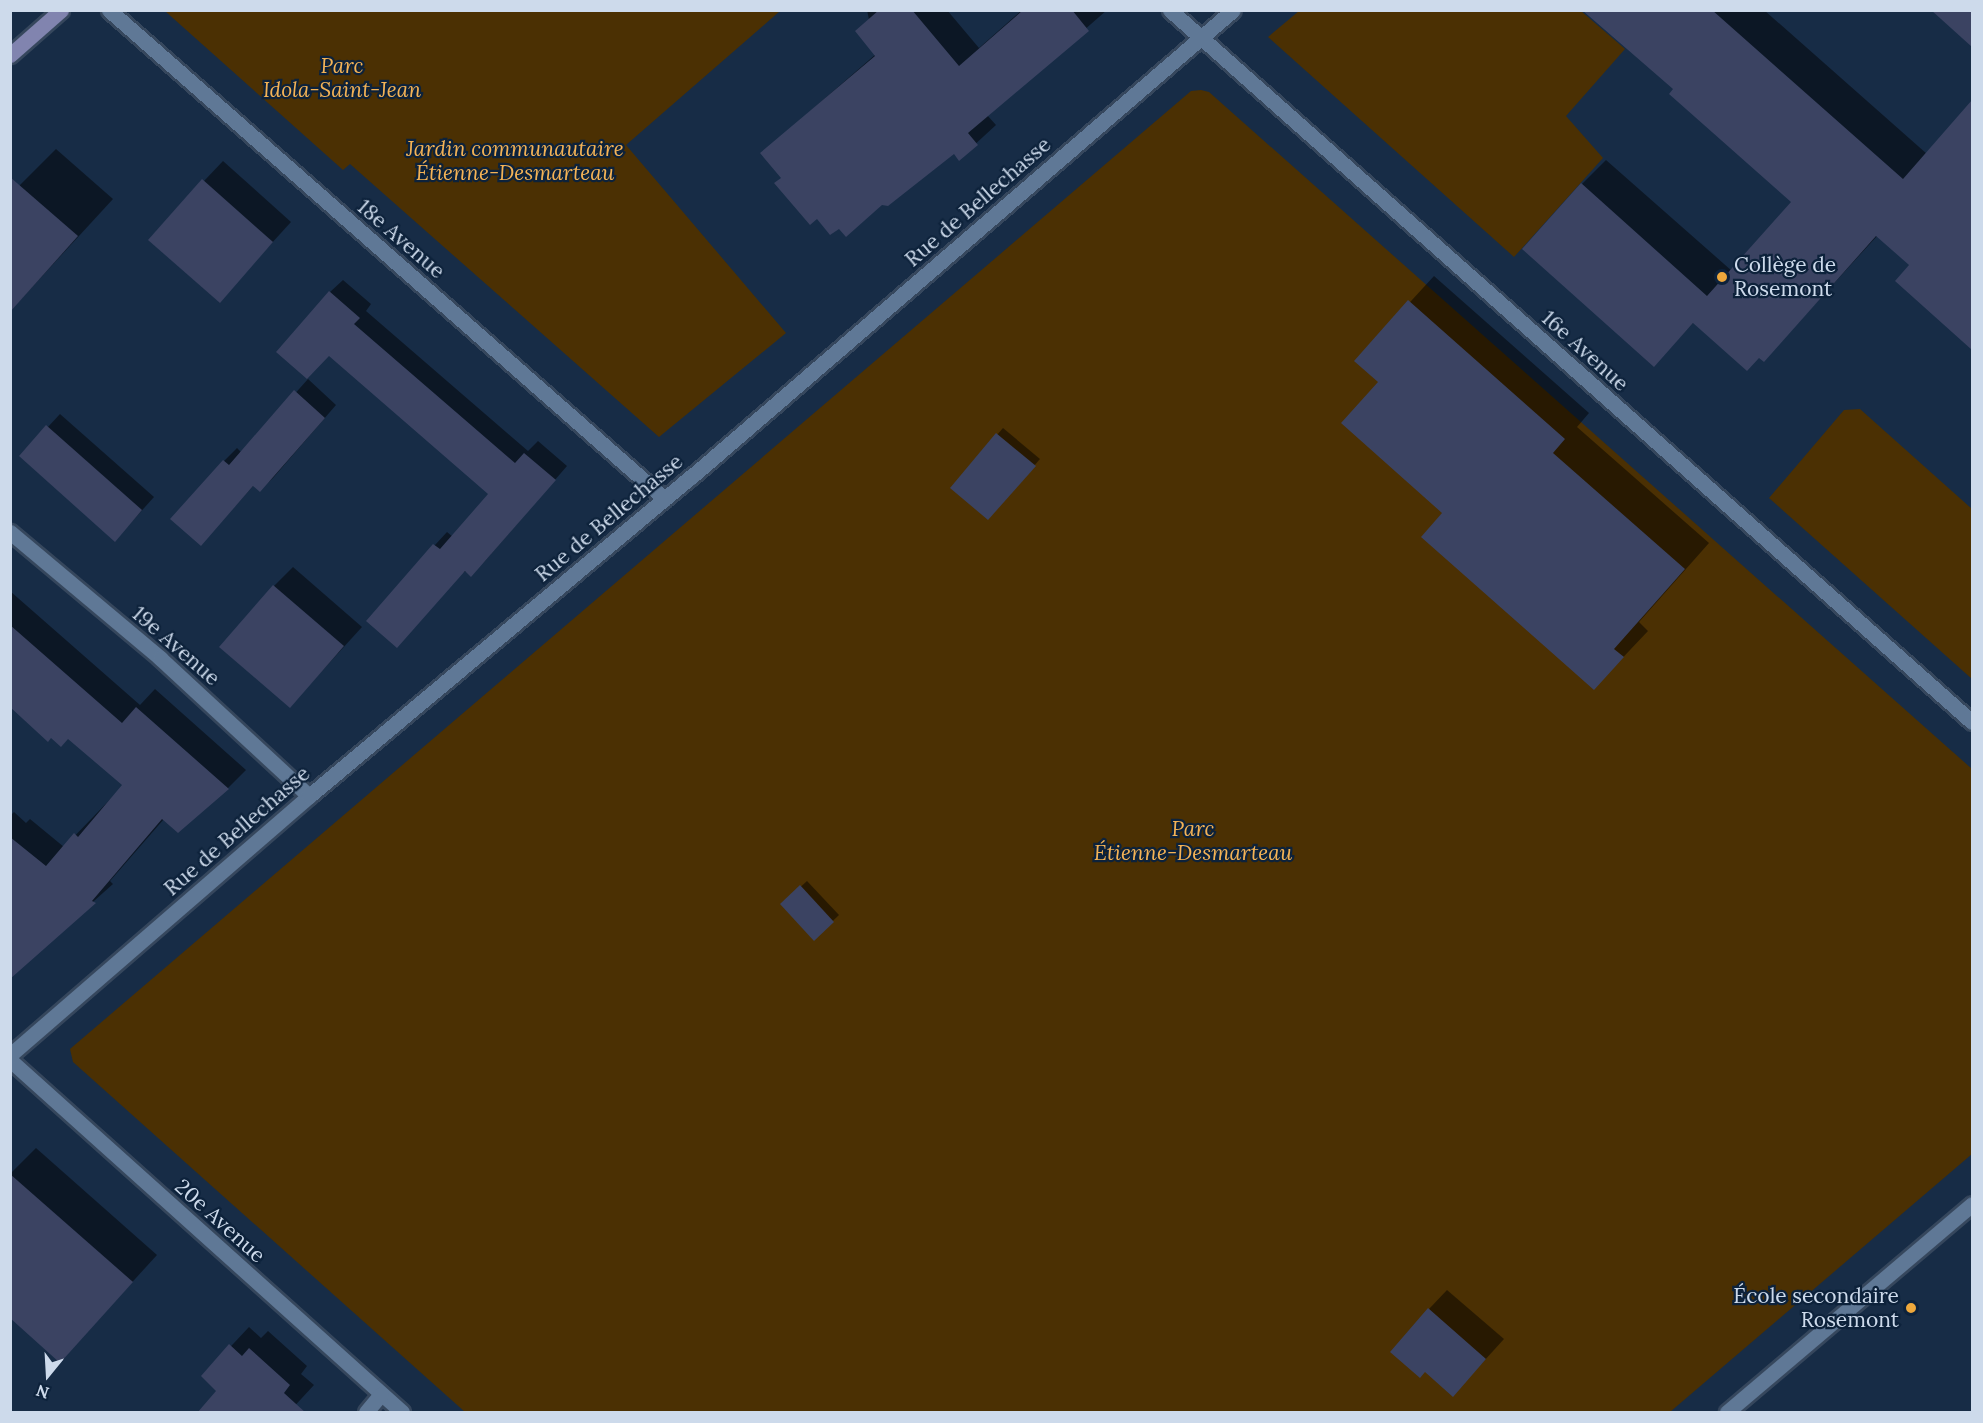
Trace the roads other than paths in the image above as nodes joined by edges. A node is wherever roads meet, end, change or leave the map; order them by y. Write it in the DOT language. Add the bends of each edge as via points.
graph roads {
  1 [pos="61,10"];
  2 [pos="110,10"];
  3 [pos="1170,10"];
  4 [pos="1233,10"];
  5 [pos="1201,38"];
  6 [pos="10,55"];
  7 [pos="664,499"];
  8 [pos="10,532"];
  9 [pos="1972,722"];
  10 [pos="309,796"];
  11 [pos="10,1055"];
  12 [pos="10,1060"];
  13 [pos="1972,1204"];
  14 [pos="381,1394"];
  15 [pos="366,1413"];
  16 [pos="402,1413"];
  17 [pos="1727,1413"];
  1 -- 6 [label="main road"];
  2 -- 7 [label="street, 18e Avenue"];
  3 -- 5 [label="street, 16e Avenue"];
  4 -- 5 [label="street, Rue de Bellechasse"];
  5 -- 7 [label="street, Rue de Bellechasse"];
  5 -- 9 [label="street, 16e Avenue"];
  7 -- 10 [label="street, Rue de Bellechasse"];
  8 -- 10 [label="street, 19e Avenue" via="160,658"];
  10 -- 11 [label="street, Rue de Bellechasse"];
  12 -- 14 [label="street, 20e Avenue"];
  13 -- 17 [label="street"];
  14 -- 15 [label="street"];
  14 -- 16 [label="street, 20e Avenue"];
}
